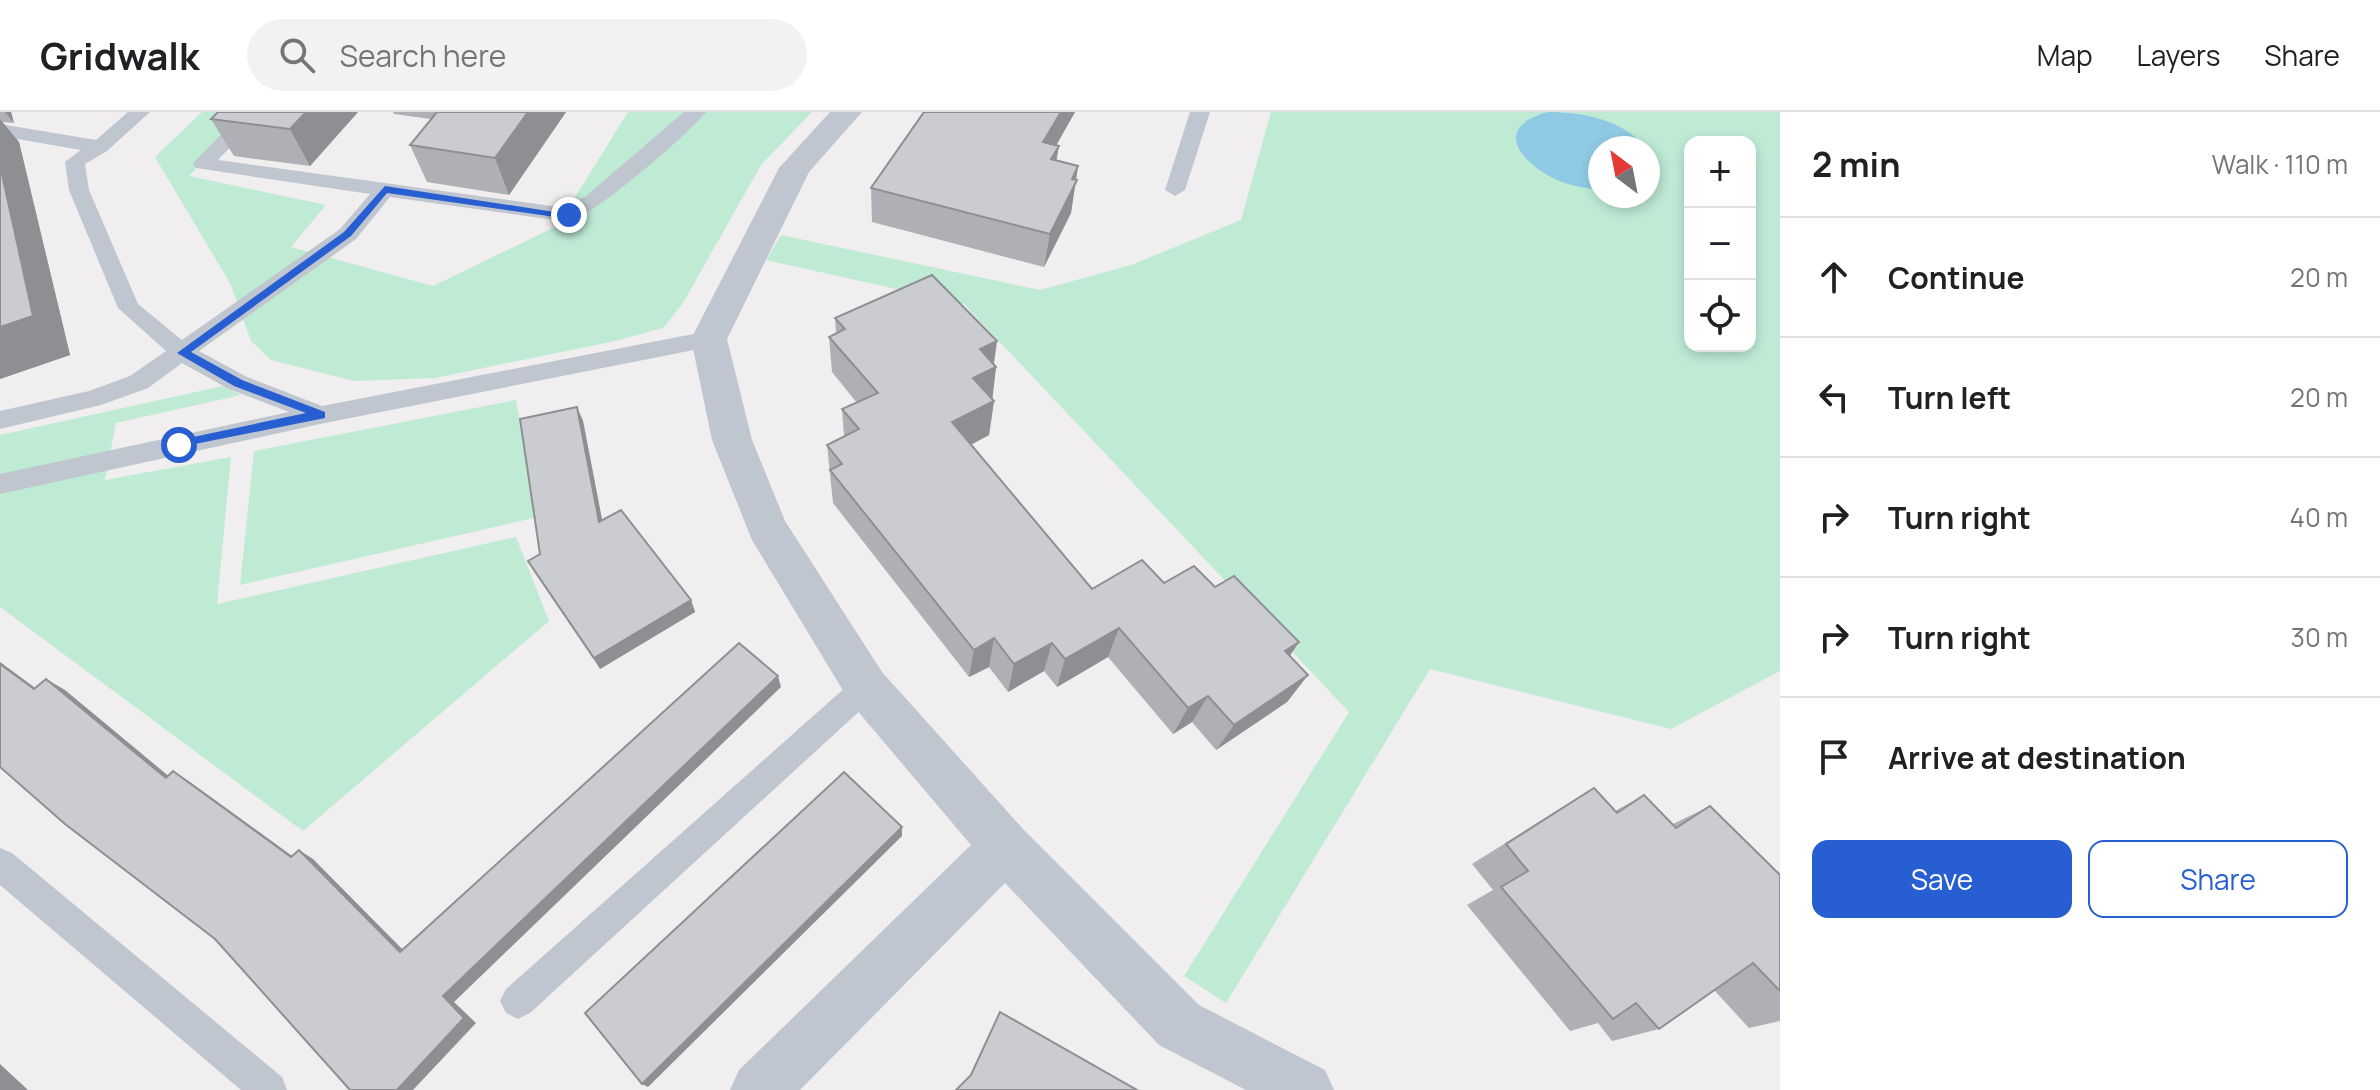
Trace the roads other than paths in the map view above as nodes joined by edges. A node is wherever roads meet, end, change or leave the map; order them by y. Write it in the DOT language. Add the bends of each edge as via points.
graph roads {
  1 [pos="140,112"];
  2 [pos="254,112"];
  3 [pos="696,112"];
  4 [pos="847,112"];
  5 [pos="1200,112"];
  6 [pos="0,130"];
  7 [pos="100,147"];
  8 [pos="385,189"];
  9 [pos="1175,190"];
  10 [pos="709,339"];
  11 [pos="183,353"];
  12 [pos="321,415"];
  13 [pos="0,420"];
  14 [pos="0,484"];
  15 [pos="866,687"];
  16 [pos="1005,847"];
  17 [pos="0,864"];
  18 [pos="518,1001"];
  19 [pos="269,1090"];
  20 [pos="759,1090"];
  21 [pos="1305,1090"];
  1 -- 7 [label="lane"];
  2 -- 8 [label="lane" via="203,164"];
  3 -- 8 [label="lane" via="593,201 569,215"];
  4 -- 10 [label="street" via="795,168"];
  5 -- 9 [label="lane"];
  6 -- 7 [label="lane"];
  7 -- 11 [label="lane" via="75,162 79,190 129,308"];
  8 -- 11 [label="lane" via="348,234"];
  10 -- 12 [label="lane"];
  10 -- 15 [label="street" via="732,440 767,528"];
  11 -- 12 [label="lane" via="238,383"];
  11 -- 13 [label="lane" via="139,382 92,399"];
  12 -- 14 [label="lane"];
  15 -- 16 [label="street"];
  15 -- 18 [label="lane"];
  16 -- 20 [label="street"];
  16 -- 21 [label="street" via="1179,1025"];
  17 -- 19 [label="lane"];
}
